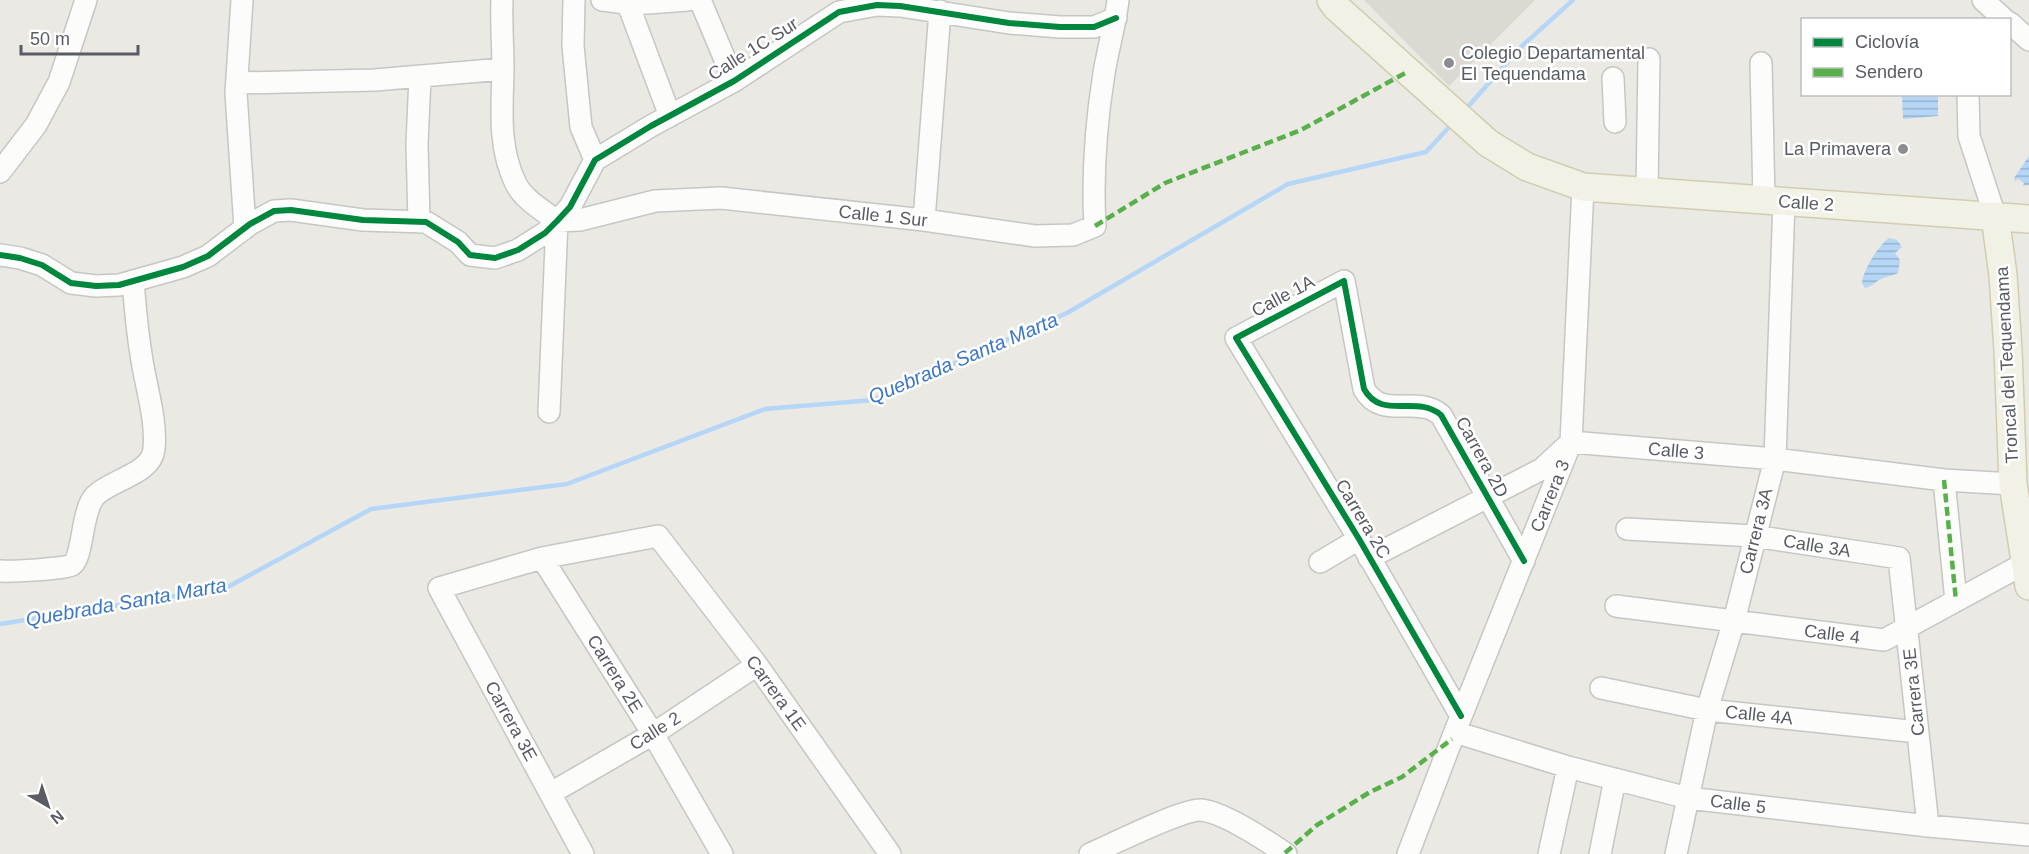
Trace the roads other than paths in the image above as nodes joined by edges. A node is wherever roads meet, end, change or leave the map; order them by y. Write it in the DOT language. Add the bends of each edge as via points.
graph roads {
  1 [pos="86,0"];
  2 [pos="242,0"];
  3 [pos="502,0"];
  4 [pos="574,0"];
  5 [pos="602,0"];
  6 [pos="688,0"];
  7 [pos="700,0"];
  8 [pos="1331,0"];
  9 [pos="891,3"];
  10 [pos="628,4"];
  11 [pos="1982,7"];
  12 [pos="1117,9"];
  13 [pos="940,11"];
  14 [pos="2001,18"];
  15 [pos="2011,24"];
  16 [pos="2029,40"];
  17 [pos="1649,59"];
  18 [pos="1761,63"];
  19 [pos="503,69"];
  20 [pos="420,77"];
  21 [pos="1613,78"];
  22 [pos="734,81"];
  23 [pos="237,83"];
  24 [pos="1968,96"];
  25 [pos="1648,103"];
  26 [pos="670,116"];
  27 [pos="594,160"];
  28 [pos="0,172"];
  29 [pos="1583,187"];
  30 [pos="1647,191"];
  31 [pos="1774,201"];
  32 [pos="1995,216"];
  33 [pos="2029,219"];
  34 [pos="924,220"];
  35 [pos="558,221"];
  36 [pos="419,222"];
  37 [pos="245,228"];
  38 [pos="0,255"];
  39 [pos="1344,281"];
  40 [pos="133,282"];
  41 [pos="1236,338"];
  42 [pos="549,412"];
  43 [pos="1571,442"];
  44 [pos="1775,459"];
  45 [pos="1944,480"];
  46 [pos="2019,488"];
  47 [pos="1487,496"];
  48 [pos="1627,529"];
  49 [pos="1754,536"];
  50 [pos="1364,548"];
  51 [pos="542,558"];
  52 [pos="1899,558"];
  53 [pos="1524,561"];
  54 [pos="1320,562"];
  55 [pos="2027,570"];
  56 [pos="0,571"];
  57 [pos="1956,601"];
  58 [pos="1616,606"];
  59 [pos="1734,621"];
  60 [pos="1907,628"];
  61 [pos="757,665"];
  62 [pos="1601,688"];
  63 [pos="1707,710"];
  64 [pos="1458,724"];
  65 [pos="1918,732"];
  66 [pos="652,734"];
  67 [pos="1568,767"];
  68 [pos="1615,779"];
  69 [pos="551,793"];
  70 [pos="1688,798"];
  71 [pos="1928,826"];
  72 [pos="2029,835"];
  73 [pos="582,854"];
  74 [pos="722,854"];
  75 [pos="890,854"];
  76 [pos="1090,854"];
  77 [pos="1285,854"];
  78 [pos="1408,854"];
  79 [pos="1549,854"];
  80 [pos="1600,854"];
  81 [pos="1676,854"];
  1 -- 28 [label="street" via="59,82 36,126"];
  2 -- 23 [label="street"];
  3 -- 19 [label="street"];
  4 -- 27 [label="street" via="573,46 581,127"];
  5 -- 10 [label="street"];
  6 -- 10 [label="street"];
  7 -- 22 [label="street"];
  8 -- 29 [label="main road, Calle 2" via="1488,143 1527,167"];
  9 -- 13 [label="street, Calle 1C Sur"];
  9 -- 22 [label="street, Calle 1C Sur" via="839,12"];
  10 -- 26 [label="street"];
  11 -- 14 [label="street"];
  12 -- 13 [label="street, Calle 1C Sur" via="1094,27 1009,23"];
  12 -- 34 [label="street, Calle 1 Sur" via="1097,135 1095,226 1072,235 1035,236"];
  13 -- 34 [label="street"];
  15 -- 16 [label="street"];
  17 -- 25 [label="street"];
  18 -- 31 [label="street, Carrera 3A"];
  19 -- 20 [label="street"];
  19 -- 35 [label="street" via="503,143 516,185 528,200"];
  20 -- 23 [label="street"];
  20 -- 36 [label="street"];
  21 -- 25 [label="street" via="1615,112"];
  22 -- 26 [label="street, Calle 1C Sur"];
  23 -- 37 [label="street"];
  24 -- 32 [label="street" via="1969,136"];
  25 -- 30 [label="street"];
  26 -- 27 [label="street, Calle 1C Sur"];
  27 -- 35 [label="street" via="570,207"];
  29 -- 30 [label="main road, Calle 2"];
  29 -- 43 [label="street, Carrera 3"];
  30 -- 31 [label="main road, Calle 2"];
  31 -- 32 [label="main road, Calle 2"];
  31 -- 44 [label="street, Carrera 3A"];
  32 -- 33 [label="main road, Calle 2"];
  32 -- 46 [label="main road, Troncal del Tequendama"];
  34 -- 35 [label="street, Calle 1 Sur" via="721,198 669,199 580,220"];
  35 -- 36 [label="street" via="518,250 495,258 470,255 442,231"];
  35 -- 42 [label="street"];
  36 -- 37 [label="street" via="363,220 291,210 274,211"];
  37 -- 40 [label="street" via="208,256"];
  38 -- 40 [label="street" via="42,265 71,284"];
  39 -- 41 [label="street, Calle 1A"];
  39 -- 47 [label="street, Carrera 2D" via="1364,389 1369,398 1380,405 1434,408"];
  40 -- 56 [label="street" via="154,452 146,466 95,496 72,565 61,569"];
  41 -- 50 [label="street, Carrera 2C"];
  43 -- 44 [label="street, Calle 3"];
  43 -- 47 [label="street" via="1542,469"];
  43 -- 53 [label="street, Carrera 3"];
  44 -- 45 [label="street, Calle 3"];
  44 -- 49 [label="street, Carrera 3A"];
  45 -- 46 [label="street, Calle 3"];
  45 -- 57 [label="street"];
  46 -- 55 [label="main road, Troncal del Tequendama"];
  47 -- 50 [label="street"];
  47 -- 53 [label="street, Carrera 2D"];
  48 -- 49 [label="street, Calle 3A"];
  49 -- 52 [label="street, Calle 3A"];
  49 -- 59 [label="street, Carrera 3A"];
  50 -- 54 [label="street"];
  50 -- 64 [label="street, Carrera 2C"];
  51 -- 61 [label="street, Carrera 1E" via="658,536"];
  51 -- 66 [label="street, Carrera 2E"];
  51 -- 69 [label="street, Carrera 3E" via="439,588"];
  52 -- 60 [label="street, Carrera 3E"];
  53 -- 64 [label="street, Carrera 3"];
  55 -- 57 [label="street, Calle 4"];
  57 -- 60 [label="street, Calle 4"];
  58 -- 59 [label="street, Calle 4"];
  59 -- 60 [label="street, Calle 4" via="1884,640"];
  59 -- 63 [label="street, Carrera 3A"];
  60 -- 65 [label="street, Carrera 3E"];
  61 -- 66 [label="street, Calle 2"];
  61 -- 75 [label="street, Carrera 1E"];
  62 -- 63 [label="street, Calle 4A"];
  63 -- 65 [label="street, Calle 4A"];
  63 -- 70 [label="street, Carrera 3A"];
  64 -- 67 [label="street, Calle 5"];
  64 -- 78 [label="street, Carrera 3"];
  65 -- 71 [label="street, Carrera 3E"];
  66 -- 69 [label="street, Calle 2"];
  66 -- 74 [label="street, Carrera 2E"];
  67 -- 68 [label="street, Calle 5"];
  67 -- 79 [label="street"];
  68 -- 70 [label="street, Calle 5"];
  68 -- 80 [label="street"];
  69 -- 73 [label="street, Carrera 3E"];
  70 -- 71 [label="street, Calle 5"];
  70 -- 81 [label="street, Carrera 3A"];
  71 -- 72 [label="street, Calle 5"];
  76 -- 77 [label="street" via="1200,810 1221,816"];
}
